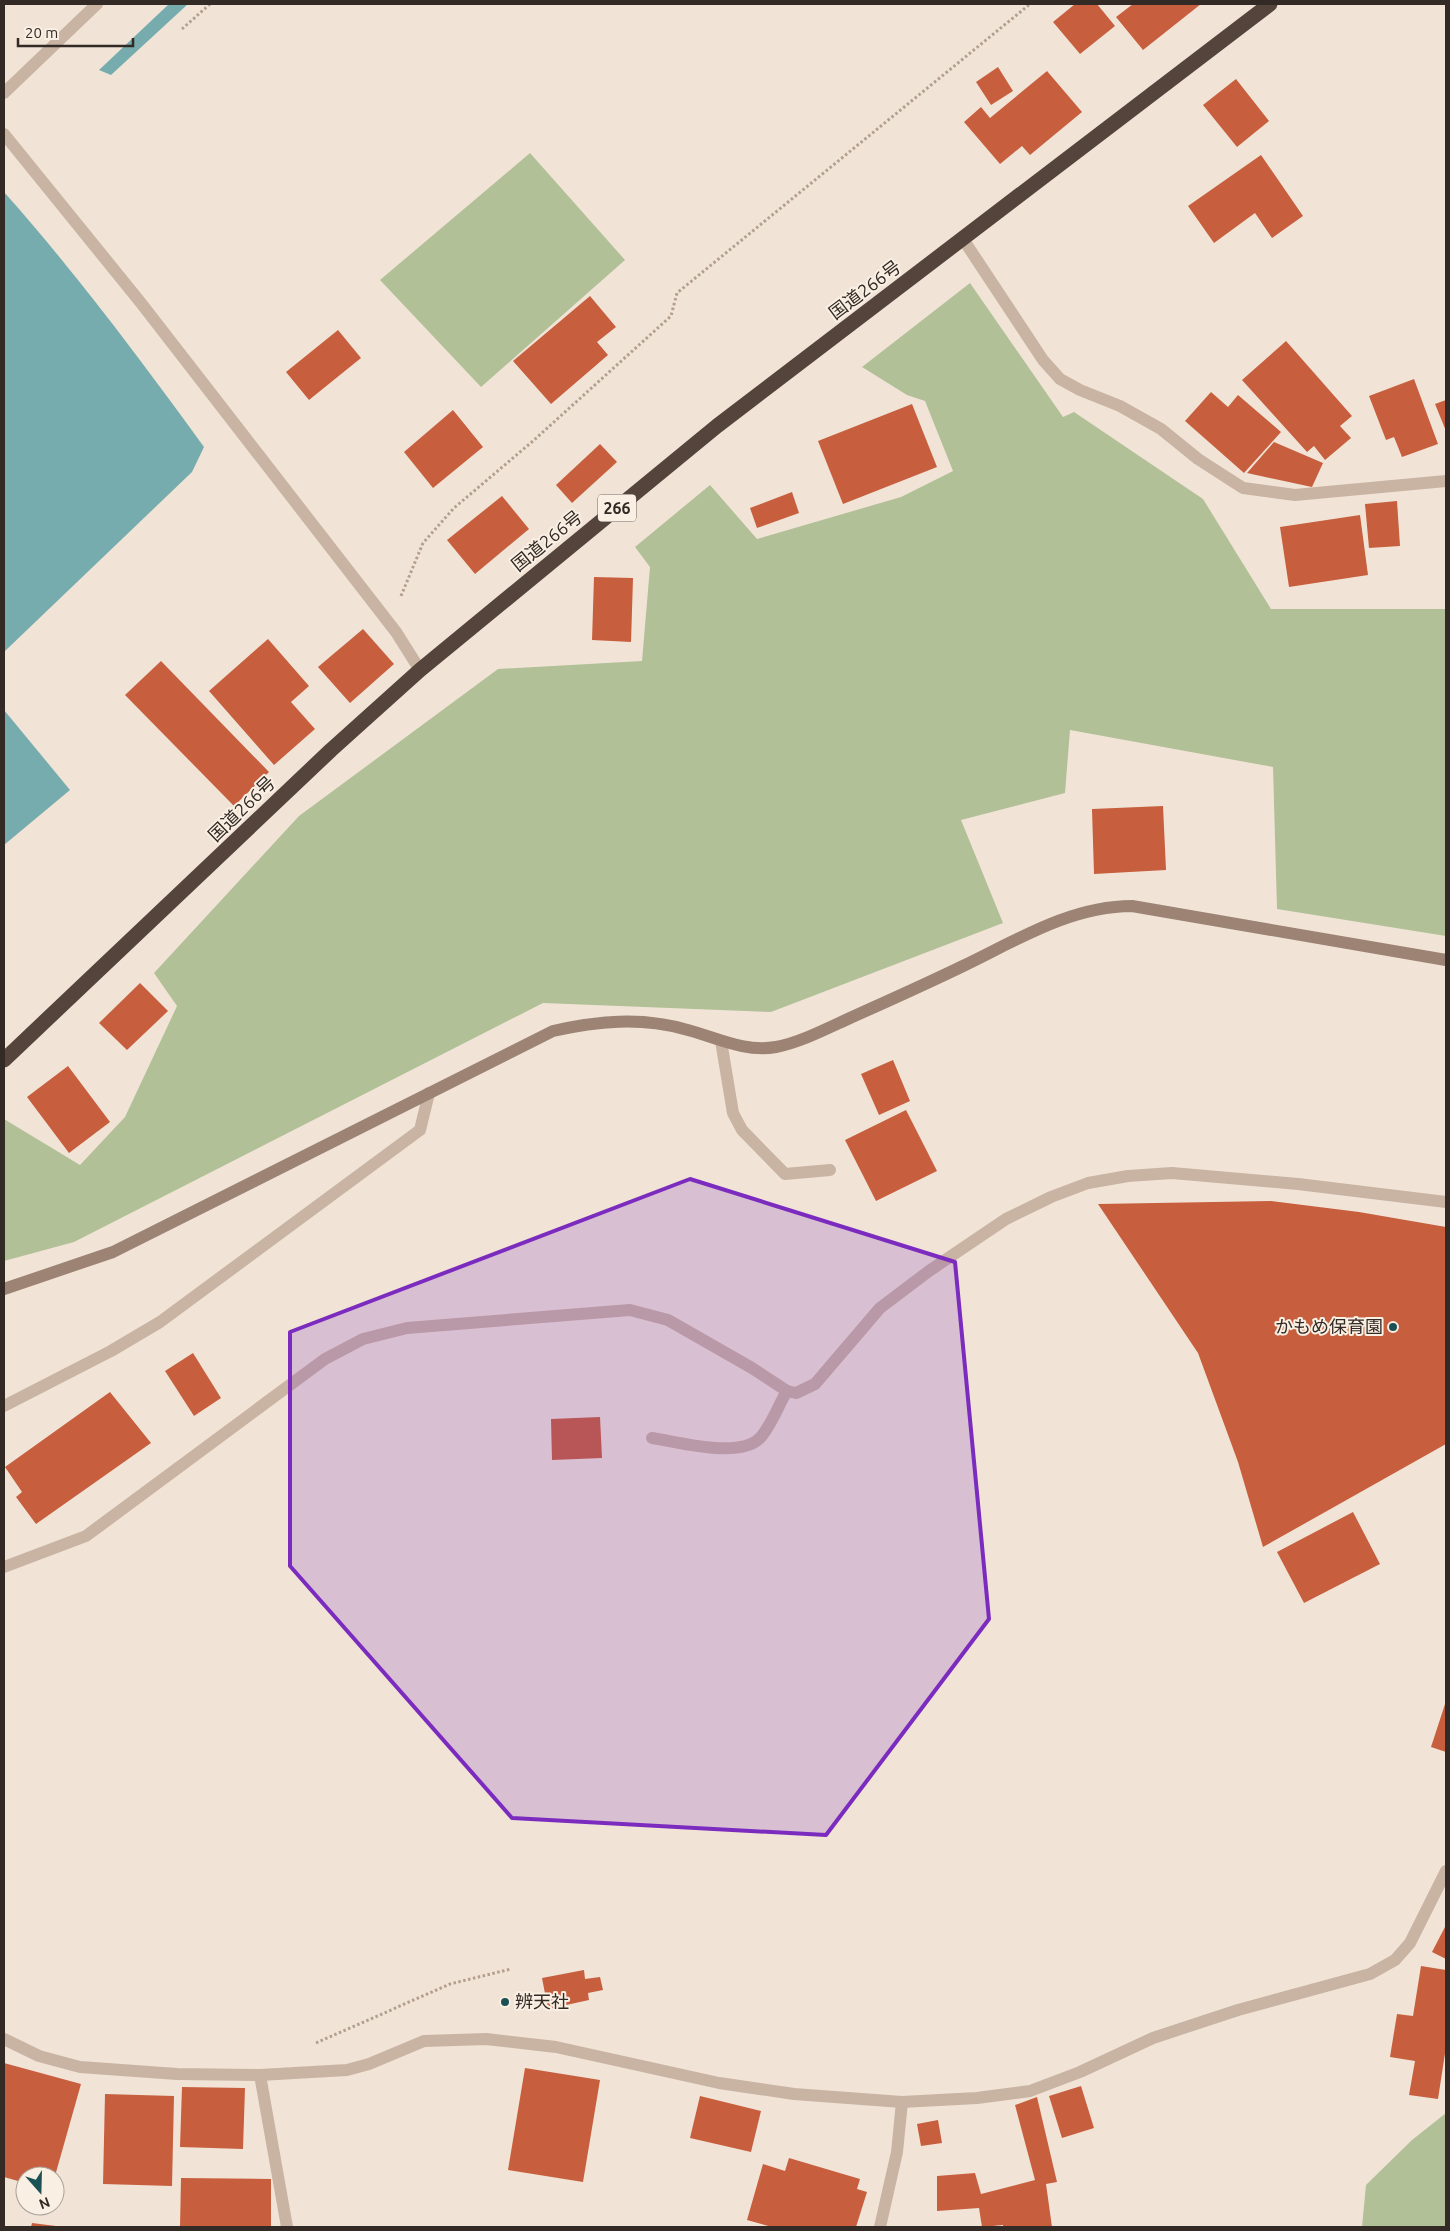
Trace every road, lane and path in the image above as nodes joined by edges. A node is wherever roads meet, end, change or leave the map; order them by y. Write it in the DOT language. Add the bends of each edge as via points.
graph roads {
  1 [pos="97,4"];
  2 [pos="210,4"];
  3 [pos="1030,4"];
  4 [pos="1270,4"];
  5 [pos="182,29"];
  6 [pos="4,93"];
  7 [pos="4,134"];
  8 [pos="962,239"];
  9 [pos="1446,481"];
  10 [pos="396,632"];
  11 [pos="420,670"];
  12 [pos="1446,960"];
  13 [pos="721,1041"];
  14 [pos="4,1060"];
  15 [pos="429,1094"];
  16 [pos="830,1170"];
  17 [pos="1446,1202"];
  18 [pos="4,1290"];
  19 [pos="787,1391"];
  20 [pos="4,1406"];
  21 [pos="652,1438"];
  22 [pos="4,1567"];
  23 [pos="1446,1871"];
  24 [pos="511,1969"];
  25 [pos="4,2039"];
  26 [pos="313,2045"];
  27 [pos="260,2075"];
  28 [pos="902,2102"];
  29 [pos="287,2227"];
  30 [pos="880,2227"];
  1 -- 6 [label="street"];
  2 -- 5 [label="path"];
  3 -- 10 [label="path" via="677,293 671,316 454,508 423,543 395,610"];
  4 -- 8 [label="highway, 国道266号 / 266"];
  7 -- 10 [label="street" via="141,303"];
  8 -- 9 [label="street" via="1043,360 1060,379 1161,429 1198,459 1243,488 1295,495"];
  8 -- 11 [label="highway, 国道266号 / 266" via="717,426"];
  10 -- 11 [label="street"];
  11 -- 14 [label="highway, 国道266号 / 266" via="331,750"];
  12 -- 13 [label="street" via="1132,906 1111,906 1046,925 932,981 796,1041 774,1048"];
  13 -- 15 [label="street" via="652,1022 585,1024 553,1031"];
  13 -- 16 [label="street" via="733,1113 742,1130 785,1174"];
  15 -- 18 [label="street" via="113,1252"];
  15 -- 20 [label="street" via="420,1130 160,1322"];
  17 -- 19 [label="street" via="1172,1173 1088,1183 1006,1219 929,1271 880,1308 815,1384 796,1393"];
  19 -- 21 [label="street" via="760,1438 746,1447 732,1449"];
  19 -- 22 [label="street" via="668,1320 630,1310 524,1317 385,1332 363,1339 325,1359 86,1536"];
  23 -- 28 [label="street" via="1410,1943 1394,1960 1370,1974 1238,2010 1153,2038 1030,2091"];
  24 -- 26 [label="path" via="450,1984"];
  25 -- 27 [label="street" via="39,2056 80,2067 177,2074"];
  27 -- 28 [label="street" via="347,2070 424,2041 486,2039 556,2047 720,2083 794,2094"];
  27 -- 29 [label="street"];
  28 -- 30 [label="street" via="897,2152"];
}
